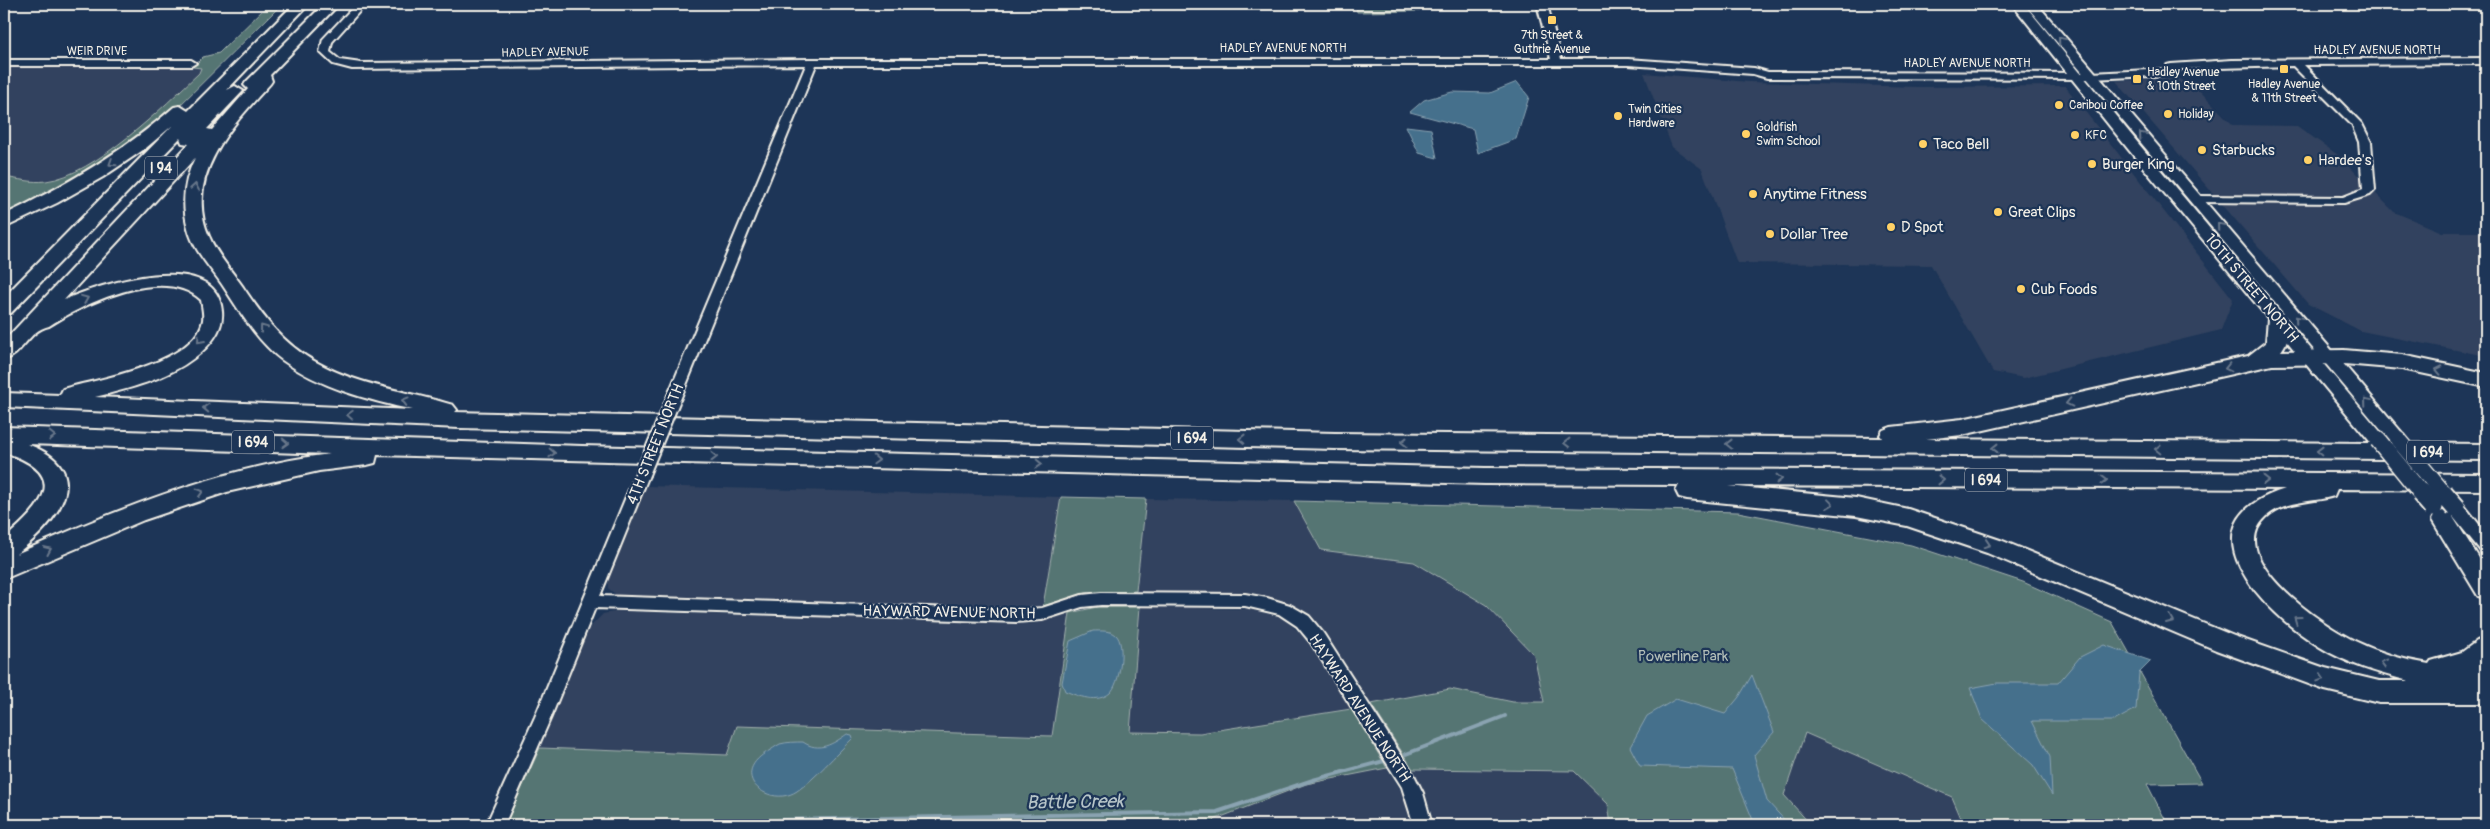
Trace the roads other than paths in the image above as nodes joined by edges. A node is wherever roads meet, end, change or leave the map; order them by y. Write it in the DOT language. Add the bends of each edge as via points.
graph roads {
  1 [pos="289,4"];
  2 [pos="302,4"];
  3 [pos="320,4"];
  4 [pos="332,4"];
  5 [pos="361,4"];
  6 [pos="1542,4"];
  7 [pos="2018,4"];
  8 [pos="2031,4"];
  9 [pos="241,51"];
  10 [pos="812,62"];
  11 [pos="1557,62"];
  12 [pos="2295,62"];
  13 [pos="2486,62"];
  14 [pos="4,63"];
  15 [pos="191,63"];
  16 [pos="2080,72"];
  17 [pos="262,74"];
  18 [pos="2197,199"];
  19 [pos="4,222"];
  20 [pos="4,294"];
  21 [pos="4,308"];
  22 [pos="2278,319"];
  23 [pos="7,343"];
  24 [pos="2320,357"];
  25 [pos="2252,362"];
  26 [pos="2486,380"];
  27 [pos="4,400"];
  28 [pos="486,421"];
  29 [pos="4,435"];
  30 [pos="4,444"];
  31 [pos="1778,445"];
  32 [pos="503,451"];
  33 [pos="2486,452"];
  34 [pos="1485,476"];
  35 [pos="2383,480"];
  36 [pos="2486,482"];
  37 [pos="2444,512"];
  38 [pos="2486,545"];
  39 [pos="4,551"];
  40 [pos="4,570"];
  41 [pos="2486,572"];
  42 [pos="2486,589"];
  43 [pos="590,602"];
  44 [pos="2486,648"];
  45 [pos="2414,670"];
  46 [pos="2486,677"];
  47 [pos="2486,692"];
  48 [pos="495,825"];
  49 [pos="1423,825"];
  1 -- 9 [label="highway"];
  2 -- 21 [label="highway, I 94"];
  3 -- 23 [label="highway, I 94"];
  4 -- 17 [label="highway"];
  5 -- 10 [label="street, HADLEY AVENUE" via="327,41 325,52 338,62 361,66"];
  6 -- 11 [label="street"];
  7 -- 16 [label="main road, 10TH STREET NORTH"];
  16 -- 8 [label="main road, 10TH STREET NORTH, one-way"];
  9 -- 19 [label="highway, one-way" via="171,119 138,145 80,183"];
  9 -- 20 [label="highway"];
  10 -- 11 [label="street, HADLEY AVENUE NORTH"];
  10 -- 43 [label="street, 4TH STREET NORTH, bridge"];
  11 -- 16 [label="street, HADLEY AVENUE NORTH" via="1650,63 1754,71 1767,75"];
  12 -- 13 [label="street, HADLEY AVENUE NORTH"];
  12 -- 16 [label="street, HADLEY AVENUE NORTH" via="2179,67 2172,72"];
  12 -- 18 [label="street" via="2357,124 2365,142 2366,193 2344,200"];
  14 -- 15 [label="street, WEIR DRIVE"];
  18 -- 16 [label="main road, 10TH STREET NORTH, one-way"];
  16 -- 22 [label="main road, 10TH STREET NORTH"];
  17 -- 23 [label="highway"];
  28 -- 17 [label="highway, one-way" via="369,391 309,367 275,343 205,246 193,214 198,172 220,129 264,81"];
  24 -- 18 [label="main road, 10TH STREET NORTH, one-way"];
  22 -- 24 [label="main road, 10TH STREET NORTH"];
  22 -- 25 [label="highway" via="2278,342"];
  23 -- 27 [label="highway, one-way" via="74,303 140,283 171,281 191,284 211,299 214,311 212,325 192,349 150,373 86,392"];
  24 -- 25 [label="highway" via="2272,358"];
  26 -- 24 [label="highway, one-way" via="2402,362"];
  24 -- 37 [label="main road, 10TH STREET NORTH, bridge" via="2378,440"];
  37 -- 24 [label="main road, 10TH STREET NORTH, one-way, bridge" via="2398,439"];
  25 -- 31 [label="highway, one-way" via="1962,427"];
  28 -- 27 [label="highway, I 694, one-way"];
  31 -- 28 [label="highway, I 694, one-way" via="1335,441"];
  29 -- 32 [label="highway, I 694, one-way"];
  30 -- 39 [label="highway" via="38,458 50,468 55,478 52,499 41,517"];
  33 -- 31 [label="highway, I 694, one-way"];
  32 -- 34 [label="highway, I 694, one-way"];
  40 -- 32 [label="highway, one-way" via="168,502 248,478 356,458"];
  34 -- 35 [label="highway, I 694, one-way"];
  34 -- 47 [label="highway, one-way" via="1779,498 1891,514 1995,547 2225,643 2325,679 2380,692"];
  35 -- 36 [label="highway, I 694"];
  45 -- 35 [label="highway, one-way" via="2345,649 2291,615 2271,596 2257,576 2245,541 2253,516 2287,497"];
  37 -- 38 [label="main road, 10TH STREET NORTH"];
  37 -- 41 [label="main road, 10TH STREET NORTH"];
  37 -- 42 [label="highway"];
  43 -- 48 [label="street, 4TH STREET NORTH"];
  43 -- 49 [label="street, HAYWARD AVENUE NORTH" via="1016,616 1042,614 1097,599 1235,600 1267,604 1296,617 1317,638 1408,781"];
  44 -- 45 [label="highway" via="2481,655 2466,663"];
  45 -- 46 [label="highway" via="2448,677"];
}
